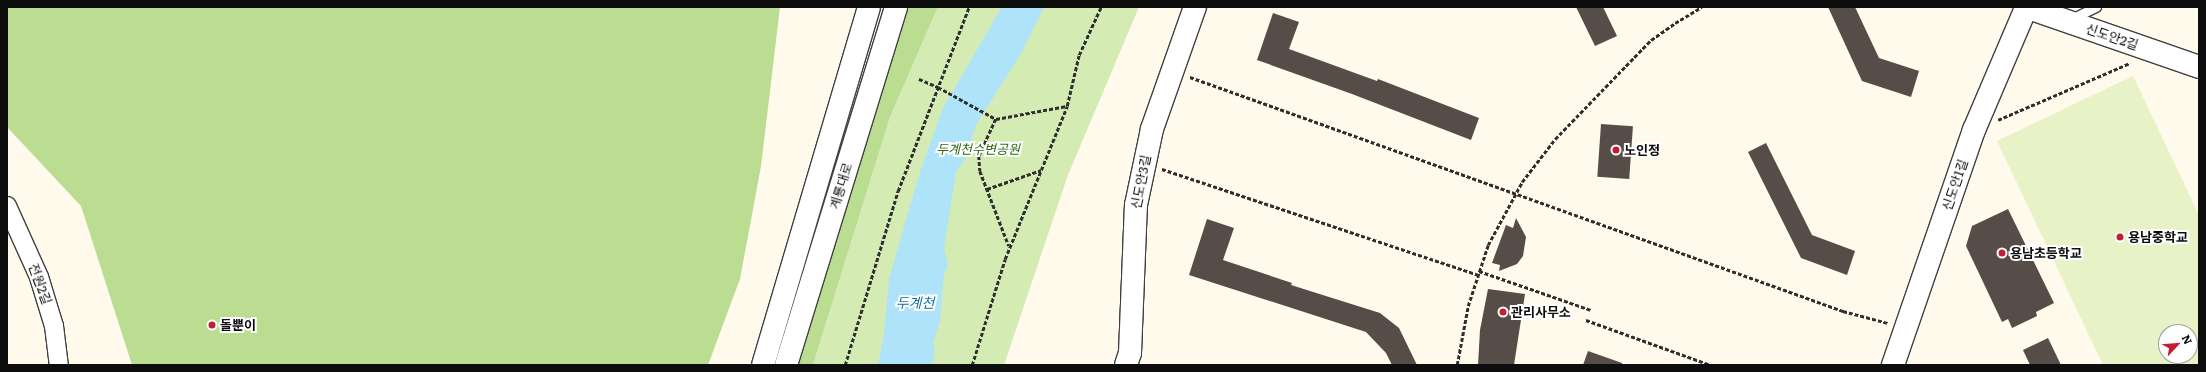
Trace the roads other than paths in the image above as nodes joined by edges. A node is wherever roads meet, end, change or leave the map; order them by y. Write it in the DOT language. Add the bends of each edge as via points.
graph roads {
  1 [pos="869,7"];
  2 [pos="896,7"];
  3 [pos="1195,7"];
  4 [pos="2026,7"];
  5 [pos="2096,7"];
  6 [pos="2068,21"];
  7 [pos="2199,67"];
  8 [pos="7,206"];
  9 [pos="59,365"];
  10 [pos="763,365"];
  11 [pos="786,365"];
  12 [pos="1126,365"];
  13 [pos="1893,365"];
  1 -- 10 [label="street, 계룡대로"];
  2 -- 11 [label="street, 계룡대로"];
  3 -- 12 [label="street, 신도안3길" via="1152,129 1136,206 1130,353"];
  4 -- 6 [label="street, 신도안2길"];
  4 -- 13 [label="street, 신도안1길" via="1974,130"];
  5 -- 6 [label="lane"];
  6 -- 7 [label="street, 신도안2길"];
  8 -- 9 [label="street, 전원2길" via="39,277 54,326"];
}
